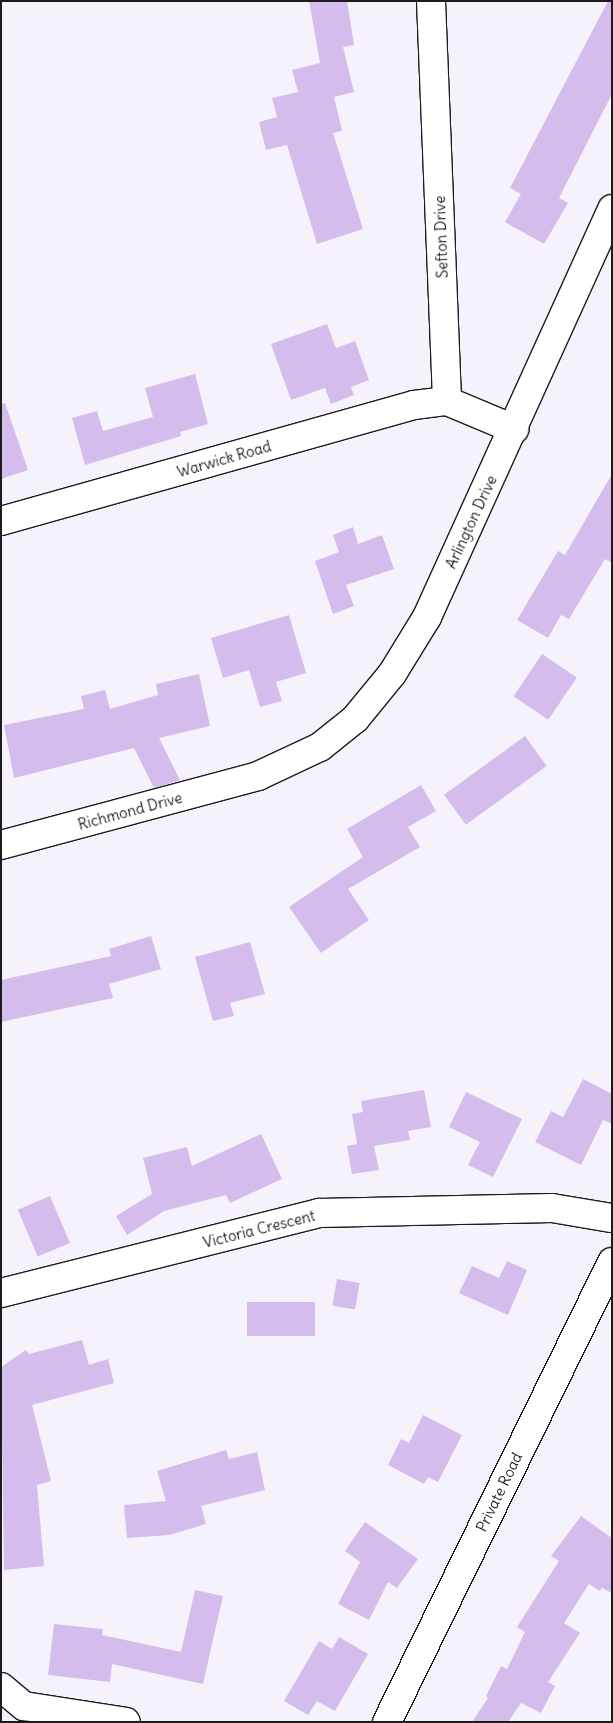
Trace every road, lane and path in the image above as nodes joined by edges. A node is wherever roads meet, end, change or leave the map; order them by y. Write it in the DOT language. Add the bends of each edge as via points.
graph roads {
  1 [pos="431,1"];
  2 [pos="612,209"];
  3 [pos="447,401"];
  4 [pos="514,430"];
  5 [pos="1,521"];
  6 [pos="258,776"];
  7 [pos="1,845"];
  8 [pos="612,1218"];
  9 [pos="612,1262"];
  10 [pos="1,1292"];
  11 [pos="1,1687"];
  12 [pos="126,1722"];
  13 [pos="387,1722"];
  1 -- 3 [label="street, Sefton Drive"];
  2 -- 4 [label="street, Arlington Drive"];
  3 -- 4 [label="street"];
  3 -- 5 [label="street, Warwick Road" via="414,405"];
  4 -- 6 [label="street, Arlington Drive" via="427,617 392,674 355,719 320,747"];
  6 -- 7 [label="street, Richmond Drive"];
  8 -- 10 [label="street, Victoria Crescent" via="552,1208 319,1213"];
  9 -- 13 [label="street, Private Road"];
  11 -- 12 [label="street" via="24,1706"];
}
